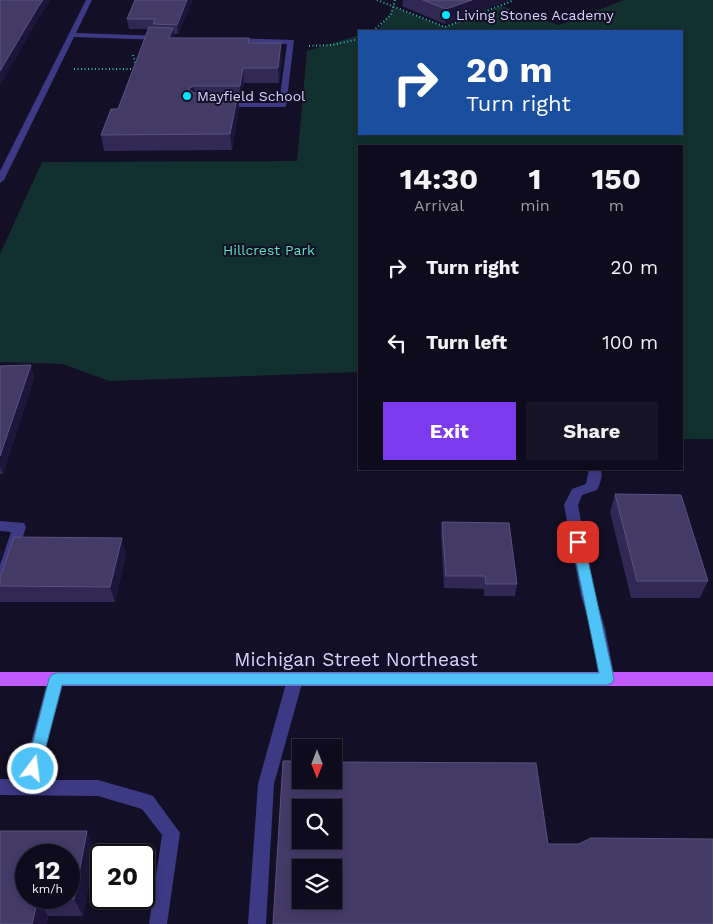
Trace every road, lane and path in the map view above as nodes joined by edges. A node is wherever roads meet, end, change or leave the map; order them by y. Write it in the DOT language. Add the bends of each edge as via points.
graph roads {
  1 [pos="89,0"];
  2 [pos="377,0"];
  3 [pos="395,0"];
  4 [pos="512,2"];
  5 [pos="394,7"];
  6 [pos="375,30"];
  7 [pos="72,35"];
  8 [pos="171,38"];
  9 [pos="358,39"];
  10 [pos="227,40"];
  11 [pos="314,46"];
  12 [pos="132,55"];
  13 [pos="55,69"];
  14 [pos="137,69"];
  15 [pos="141,69"];
  16 [pos="215,105"];
  17 [pos="0,180"];
  18 [pos="595,470"];
  19 [pos="0,526"];
  20 [pos="0,586"];
  21 [pos="56,679"];
  22 [pos="607,679"];
  23 [pos="713,679"];
  24 [pos="0,680"];
  25 [pos="295,680"];
  26 [pos="28,786"];
  27 [pos="0,787"];
  28 [pos="158,924"];
  29 [pos="257,924"];
  1 -- 7 [label="street"];
  2 -- 5 [label="path"];
  3 -- 5 [label="path"];
  4 -- 5 [label="path" via="445,27"];
  5 -- 6 [label="path" via="391,15"];
  7 -- 8 [label="street"];
  7 -- 13 [label="street"];
  9 -- 11 [label="path"];
  10 -- 16 [label="street" via="291,42 283,105"];
  12 -- 14 [label="path"];
  13 -- 14 [label="path"];
  13 -- 17 [label="street"];
  14 -- 15 [label="path"];
  18 -- 22 [label="street" via="592,487 577,492 571,505"];
  19 -- 20 [label="street" via="19,526"];
  21 -- 24 [label="main road, Michigan Street Northeast"];
  21 -- 25 [label="main road, Michigan Street Northeast"];
  21 -- 26 [label="street"];
  22 -- 23 [label="main road, Michigan Street Northeast"];
  22 -- 25 [label="main road, Michigan Street Northeast"];
  25 -- 29 [label="street" via="266,784"];
  26 -- 27 [label="street"];
  26 -- 28 [label="street" via="98,788 147,802 170,833"];
}
